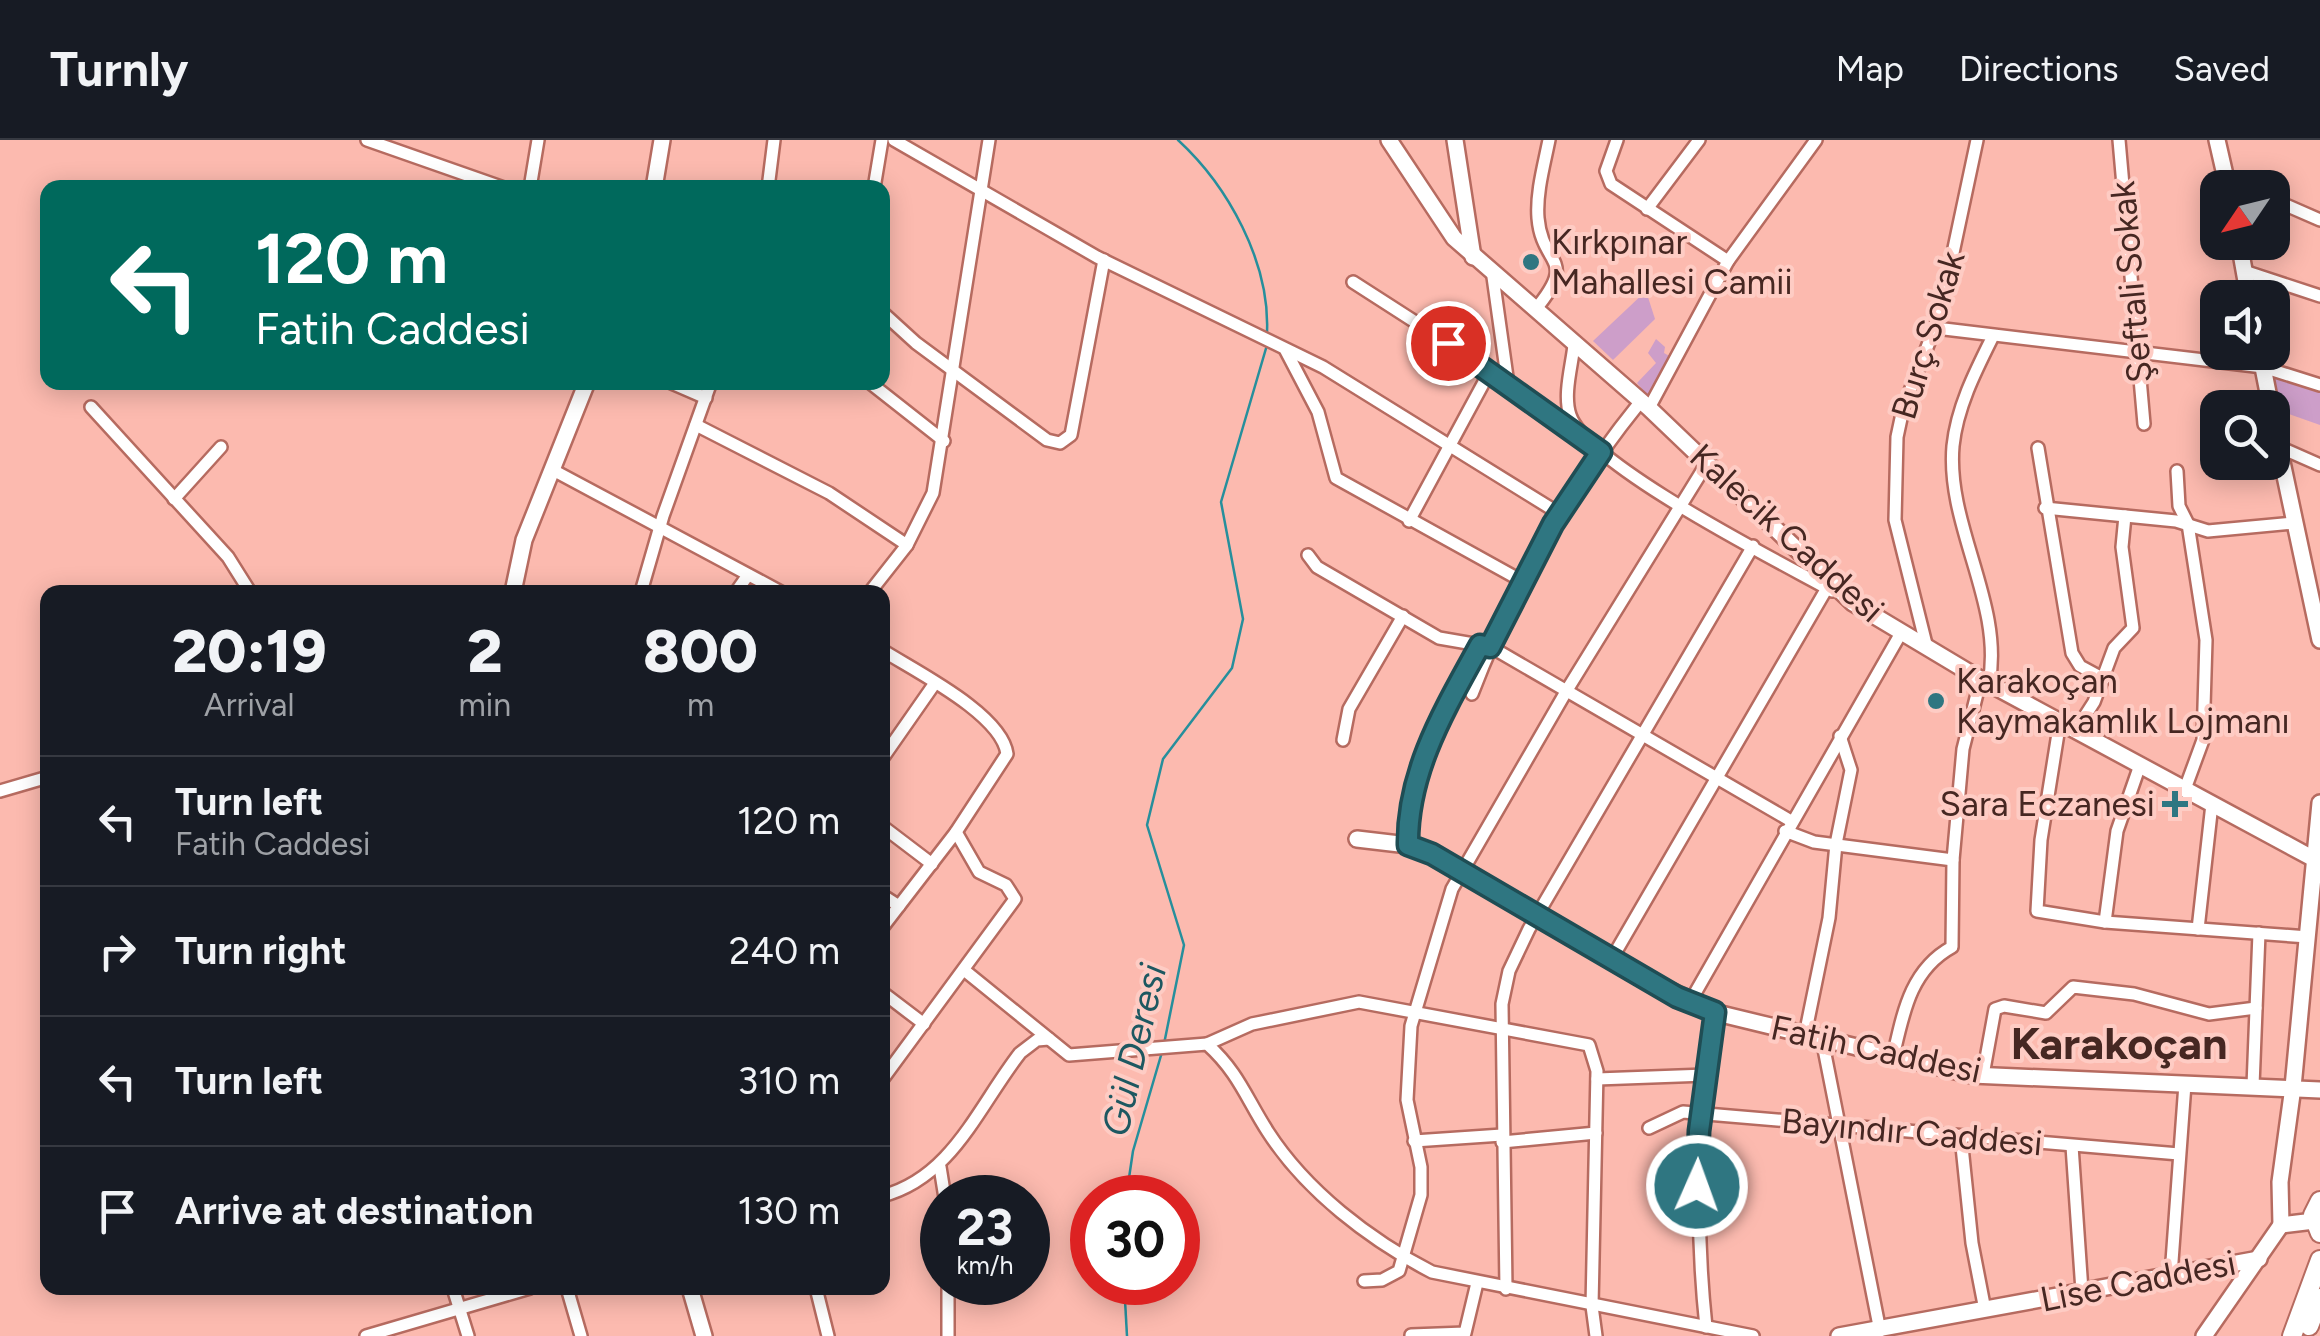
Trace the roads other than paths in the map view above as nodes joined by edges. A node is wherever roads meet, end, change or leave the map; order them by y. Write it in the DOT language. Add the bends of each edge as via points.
graph roads {
  1 [pos="367,140"];
  2 [pos="538,140"];
  3 [pos="662,140"];
  4 [pos="774,140"];
  5 [pos="882,140"];
  6 [pos="894,140"];
  7 [pos="988,140"];
  8 [pos="1389,140"];
  9 [pos="1455,140"];
  10 [pos="1549,140"];
  11 [pos="1617,140"];
  12 [pos="1699,140"];
  13 [pos="1816,140"];
  14 [pos="1977,140"];
  15 [pos="2120,140"];
  16 [pos="2218,140"];
  17 [pos="2224,170"];
  18 [pos="481,180"];
  19 [pos="531,180"];
  20 [pos="655,180"];
  21 [pos="769,180"];
  22 [pos="875,180"];
  23 [pos="980,190"];
  24 [pos="2290,208"];
  25 [pos="1647,209"];
  26 [pos="2320,220"];
  27 [pos="1473,257"];
  28 [pos="1104,260"];
  29 [pos="2242,260"];
  30 [pos="1728,261"];
  31 [pos="2244,272"];
  32 [pos="1493,277"];
  33 [pos="2246,280"];
  34 [pos="1353,282"];
  35 [pos="2320,296"];
  36 [pos="1535,310"];
  37 [pos="890,319"];
  38 [pos="1936,328"];
  39 [pos="1993,336"];
  40 [pos="1574,345"];
  41 [pos="1284,348"];
  42 [pos="2136,352"];
  43 [pos="2200,356"];
  44 [pos="955,369"];
  45 [pos="1490,370"];
  46 [pos="2284,370"];
  47 [pos="1508,384"];
  48 [pos="2320,386"];
  49 [pos="584,390"];
  50 [pos="688,390"];
  51 [pos="709,390"];
  52 [pos="879,390"];
  53 [pos="706,398"];
  54 [pos="1645,405"];
  55 [pos="91,408"];
  56 [pos="2144,424"];
  57 [pos="696,425"];
  58 [pos="1587,440"];
  59 [pos="944,441"];
  60 [pos="1446,444"];
  61 [pos="221,447"];
  62 [pos="2038,448"];
  63 [pos="1601,452"];
  64 [pos="2290,452"];
  65 [pos="1707,463"];
  66 [pos="2320,465"];
  67 [pos="551,469"];
  68 [pos="2176,471"];
  69 [pos="2286,480"];
  70 [pos="174,499"];
  71 [pos="1680,504"];
  72 [pos="2045,508"];
  73 [pos="1560,514"];
  74 [pos="2125,516"];
  75 [pos="1409,520"];
  76 [pos="2294,523"];
  77 [pos="2188,524"];
  78 [pos="659,527"];
  79 [pos="908,544"];
  80 [pos="1753,546"];
  81 [pos="1308,555"];
  82 [pos="748,575"];
  83 [pos="1522,581"];
  84 [pos="246,585"];
  85 [pos="514,585"];
  86 [pos="643,585"];
  87 [pos="741,585"];
  88 [pos="767,585"];
  89 [pos="876,585"];
  90 [pos="1827,588"];
  91 [pos="1853,603"];
  92 [pos="1404,616"];
  93 [pos="1901,634"];
  94 [pos="2320,640"];
  95 [pos="1485,646"];
  96 [pos="1927,648"];
  97 [pos="890,655"];
  98 [pos="2104,679"];
  99 [pos="1985,681"];
  100 [pos="936,683"];
  101 [pos="1567,690"];
  102 [pos="1472,694"];
  103 [pos="2060,721"];
  104 [pos="2076,730"];
  105 [pos="1643,734"];
  106 [pos="1840,736"];
  107 [pos="1343,740"];
  108 [pos="890,748"];
  109 [pos="2140,764"];
  110 [pos="1717,777"];
  111 [pos="40,780"];
  112 [pos="2185,789"];
  113 [pos="0,791"];
  114 [pos="2320,803"];
  115 [pos="2212,804"];
  116 [pos="1788,826"];
  117 [pos="890,832"];
  118 [pos="956,832"];
  119 [pos="1357,838"];
  120 [pos="2318,841"];
  121 [pos="1836,844"];
  122 [pos="1408,845"];
  123 [pos="2314,859"];
  124 [pos="1953,860"];
  125 [pos="932,864"];
  126 [pos="1461,872"];
  127 [pos="890,900"];
  128 [pos="899,906"];
  129 [pos="1537,916"];
  130 [pos="890,918"];
  131 [pos="2105,922"];
  132 [pos="2314,925"];
  133 [pos="2198,929"];
  134 [pos="2259,934"];
  135 [pos="1611,960"];
  136 [pos="964,970"];
  137 [pos="890,998"];
  138 [pos="1690,1002"];
  139 [pos="2256,1008"];
  140 [pos="1414,1012"];
  141 [pos="1715,1012"];
  142 [pos="924,1024"];
  143 [pos="1502,1029"];
  144 [pos="1804,1035"];
  145 [pos="1050,1039"];
  146 [pos="1822,1039"];
  147 [pos="1207,1044"];
  148 [pos="1892,1057"];
  149 [pos="890,1069"];
  150 [pos="1706,1075"];
  151 [pos="1983,1075"];
  152 [pos="1597,1079"];
  153 [pos="2185,1084"];
  154 [pos="2253,1086"];
  155 [pos="2293,1087"];
  156 [pos="2320,1090"];
  157 [pos="1701,1114"];
  158 [pos="1836,1126"];
  159 [pos="1649,1128"];
  160 [pos="1596,1133"];
  161 [pos="1961,1136"];
  162 [pos="1502,1139"];
  163 [pos="1414,1140"];
  164 [pos="2072,1146"];
  165 [pos="2178,1154"];
  166 [pos="940,1167"];
  167 [pos="942,1175"];
  168 [pos="890,1194"];
  169 [pos="2320,1201"];
  170 [pos="2280,1224"];
  171 [pos="2317,1227"];
  172 [pos="1405,1258"];
  173 [pos="2259,1258"];
  174 [pos="2320,1260"];
  175 [pos="2171,1275"];
  176 [pos="1364,1281"];
  177 [pos="1477,1283"];
  178 [pos="1506,1290"];
  179 [pos="2082,1292"];
  180 [pos="455,1295"];
  181 [pos="502,1295"];
  182 [pos="569,1295"];
  183 [pos="692,1295"];
  184 [pos="818,1295"];
  185 [pos="2320,1298"];
  186 [pos="948,1305"];
  187 [pos="458,1306"];
  188 [pos="1592,1306"];
  189 [pos="1985,1310"];
  190 [pos="1706,1327"];
  191 [pos="1880,1331"];
  192 [pos="1411,1334"];
  193 [pos="366,1336"];
  194 [pos="468,1336"];
  195 [pos="581,1336"];
  196 [pos="704,1336"];
  197 [pos="828,1336"];
  198 [pos="948,1336"];
  199 [pos="1596,1336"];
  200 [pos="1753,1336"];
  201 [pos="1839,1336"];
  202 [pos="2204,1336"];
  203 [pos="2292,1336"];
  204 [pos="2305,1336"];
  1 -- 18 [label="street"];
  2 -- 19 [label="street"];
  3 -- 20 [label="street"];
  4 -- 21 [label="street"];
  5 -- 22 [label="street"];
  6 -- 23 [label="street"];
  7 -- 23 [label="street"];
  8 -- 27 [label="street, Kalecik Caddesi"];
  9 -- 27 [label="street"];
  10 -- 36 [label="street" via="1538,224 1557,278"];
  11 -- 25 [label="street" via="1608,180"];
  12 -- 25 [label="street"];
  13 -- 30 [label="street"];
  14 -- 38 [label="street, Burç Sokak"];
  15 -- 42 [label="street, Şeftali Sokak"];
  16 -- 17 [label="street"];
  23 -- 28 [label="street"];
  23 -- 44 [label="street"];
  24 -- 26 [label="street"];
  25 -- 30 [label="street"];
  27 -- 32 [label="street, Kalecik Caddesi"];
  28 -- 41 [label="street"];
  28 -- 44 [label="street" via="1068,438 1047,440"];
  29 -- 31 [label="street"];
  30 -- 54 [label="street"];
  31 -- 33 [label="street"];
  31 -- 35 [label="street"];
  32 -- 36 [label="street, Kalecik Caddesi"];
  32 -- 47 [label="street"];
  34 -- 45 [label="street"];
  36 -- 40 [label="street, Kalecik Caddesi"];
  37 -- 44 [label="street"];
  38 -- 39 [label="street"];
  38 -- 96 [label="street, Burç Sokak" via="1900,420 1894,504"];
  39 -- 42 [label="street"];
  39 -- 99 [label="street" via="1963,405 1953,455 1988,626 1993,664"];
  40 -- 54 [label="street, Kalecik Caddesi"];
  40 -- 58 [label="street" via="1568,406"];
  41 -- 60 [label="street"];
  41 -- 75 [label="street" via="1318,412 1336,478"];
  42 -- 43 [label="street"];
  42 -- 56 [label="street, Şeftali Sokak"];
  44 -- 59 [label="street"];
  45 -- 47 [label="street"];
  45 -- 60 [label="street"];
  46 -- 48 [label="street"];
  47 -- 58 [label="street"];
  49 -- 67 [label="street"];
  50 -- 53 [label="street"];
  51 -- 53 [label="street"];
  52 -- 59 [label="street"];
  53 -- 57 [label="street"];
  54 -- 63 [label="street"];
  54 -- 65 [label="street, Kalecik Caddesi"];
  55 -- 70 [label="street"];
  57 -- 78 [label="street"];
  57 -- 79 [label="street" via="829,493"];
  58 -- 63 [label="street"];
  59 -- 79 [label="street" via="934,493"];
  60 -- 73 [label="street"];
  60 -- 75 [label="street"];
  61 -- 70 [label="street"];
  62 -- 72 [label="street"];
  63 -- 71 [label="street"];
  63 -- 73 [label="street"];
  64 -- 66 [label="street"];
  65 -- 71 [label="street"];
  65 -- 91 [label="street, Kalecik Caddesi"];
  67 -- 78 [label="street"];
  67 -- 85 [label="street"];
  68 -- 77 [label="street"];
  69 -- 76 [label="street"];
  70 -- 84 [label="street"];
  71 -- 80 [label="street"];
  71 -- 101 [label="street"];
  72 -- 74 [label="street"];
  72 -- 98 [label="street" via="2072,653 2080,666"];
  73 -- 83 [label="street"];
  74 -- 77 [label="street"];
  74 -- 98 [label="street" via="2122,547 2134,628 2114,648"];
  75 -- 83 [label="street"];
  76 -- 77 [label="street" via="2208,531"];
  76 -- 94 [label="street"];
  77 -- 112 [label="street" via="2207,667 2203,740"];
  78 -- 82 [label="street"];
  78 -- 86 [label="street"];
  79 -- 89 [label="street"];
  80 -- 90 [label="street"];
  80 -- 105 [label="street"];
  81 -- 92 [label="street"];
  82 -- 87 [label="street"];
  82 -- 88 [label="street"];
  83 -- 95 [label="street"];
  90 -- 91 [label="street"];
  90 -- 110 [label="street"];
  91 -- 93 [label="street, Kalecik Caddesi"];
  92 -- 95 [label="street" via="1439,638"];
  92 -- 107 [label="street" via="1349,710"];
  93 -- 96 [label="street, Kalecik Caddesi"];
  93 -- 106 [label="street"];
  95 -- 101 [label="street"];
  95 -- 102 [label="street"];
  95 -- 122 [label="street" via="1414,781"];
  96 -- 99 [label="street, Kalecik Caddesi"];
  97 -- 100 [label="street"];
  98 -- 104 [label="street"];
  99 -- 103 [label="street, Kalecik Caddesi"];
  99 -- 124 [label="street" via="1963,749"];
  100 -- 108 [label="street"];
  100 -- 118 [label="street" via="980,715 1006,745 1002,765"];
  101 -- 105 [label="street"];
  101 -- 126 [label="street"];
  103 -- 104 [label="street, Kalecik Caddesi"];
  103 -- 131 [label="street" via="2036,911"];
  104 -- 109 [label="street, Kalecik Caddesi"];
  105 -- 110 [label="street"];
  105 -- 129 [label="street"];
  106 -- 116 [label="street"];
  106 -- 121 [label="street" via="1850,770"];
  109 -- 112 [label="street, Kalecik Caddesi"];
  109 -- 131 [label="street" via="2118,830"];
  110 -- 116 [label="street"];
  110 -- 135 [label="street"];
  111 -- 113 [label="street"];
  112 -- 115 [label="street, Kalecik Caddesi"];
  114 -- 120 [label="street"];
  115 -- 123 [label="street, Kalecik Caddesi"];
  115 -- 133 [label="street"];
  116 -- 121 [label="street"];
  116 -- 138 [label="street"];
  117 -- 125 [label="street"];
  118 -- 125 [label="street"];
  118 -- 136 [label="street" via="979,872 1006,885 1015,898"];
  119 -- 122 [label="street, Fatih Caddesi"];
  120 -- 123 [label="street"];
  121 -- 124 [label="street"];
  121 -- 144 [label="street" via="1829,918"];
  122 -- 126 [label="street, Fatih Caddesi"];
  123 -- 132 [label="street"];
  124 -- 148 [label="street" via="1952,947 1916,981"];
  125 -- 128 [label="street"];
  126 -- 129 [label="street, Fatih Caddesi"];
  126 -- 140 [label="street"];
  127 -- 128 [label="street"];
  128 -- 130 [label="street"];
  129 -- 135 [label="street, Fatih Caddesi"];
  129 -- 143 [label="street" via="1509,971"];
  131 -- 133 [label="street"];
  132 -- 134 [label="street"];
  132 -- 155 [label="street"];
  133 -- 134 [label="street"];
  134 -- 139 [label="street"];
  135 -- 138 [label="street, Fatih Caddesi"];
  136 -- 142 [label="street"];
  136 -- 145 [label="street"];
  137 -- 142 [label="street"];
  138 -- 141 [label="street, Fatih Caddesi"];
  139 -- 151 [label="street" via="2210,1014 2073,987 2046,1014 1996,1009"];
  139 -- 154 [label="street"];
  140 -- 143 [label="street"];
  140 -- 147 [label="street" via="1348,1002 1252,1024"];
  140 -- 163 [label="street" via="1406,1068"];
  141 -- 144 [label="street, Fatih Caddesi"];
  141 -- 150 [label="street"];
  142 -- 149 [label="street"];
  143 -- 152 [label="street" via="1589,1045"];
  143 -- 162 [label="street"];
  144 -- 146 [label="street, Fatih Caddesi"];
  145 -- 147 [label="street" via="1069,1054"];
  145 -- 166 [label="street" via="1020,1054"];
  146 -- 148 [label="street, Fatih Caddesi"];
  146 -- 158 [label="street"];
  147 -- 172 [label="street" via="1237,1074 1286,1158 1340,1210"];
  148 -- 151 [label="street, Fatih Caddesi"];
  150 -- 152 [label="street"];
  150 -- 157 [label="street"];
  151 -- 153 [label="street, Fatih Caddesi"];
  152 -- 160 [label="street"];
  153 -- 154 [label="street, Fatih Caddesi"];
  153 -- 165 [label="street"];
  154 -- 155 [label="street, Fatih Caddesi"];
  155 -- 156 [label="street, Fatih Caddesi"];
  155 -- 170 [label="street"];
  157 -- 158 [label="street, Bayındır Caddesi"];
  157 -- 159 [label="street, Bayındır Caddesi" via="1666,1116"];
  157 -- 190 [label="street" via="1697,1247"];
  158 -- 161 [label="street, Bayındır Caddesi"];
  158 -- 191 [label="street"];
  160 -- 162 [label="street"];
  160 -- 188 [label="street"];
  161 -- 164 [label="street, Bayındır Caddesi"];
  161 -- 189 [label="street"];
  162 -- 163 [label="street"];
  162 -- 178 [label="street"];
  163 -- 172 [label="street" via="1421,1195"];
  164 -- 165 [label="street, Bayındır Caddesi"];
  164 -- 179 [label="street"];
  165 -- 175 [label="street"];
  166 -- 167 [label="street"];
  166 -- 168 [label="street"];
  169 -- 171 [label="main road"];
  170 -- 171 [label="street"];
  170 -- 173 [label="street"];
  172 -- 176 [label="street" via="1392,1277"];
  172 -- 177 [label="street"];
  173 -- 175 [label="street, Lise Caddesi"];
  173 -- 202 [label="street"];
  174 -- 203 [label="main road"];
  175 -- 179 [label="street, Lise Caddesi"];
  177 -- 178 [label="street"];
  177 -- 192 [label="street" via="1465,1333"];
  178 -- 188 [label="street"];
  179 -- 189 [label="street, Lise Caddesi"];
  180 -- 187 [label="street"];
  181 -- 187 [label="street"];
  182 -- 195 [label="street"];
  183 -- 196 [label="street"];
  184 -- 197 [label="street"];
  185 -- 204 [label="main road"];
  186 -- 198 [label="street"];
  187 -- 193 [label="street"];
  187 -- 194 [label="street"];
  188 -- 190 [label="street"];
  188 -- 199 [label="street"];
  189 -- 191 [label="street, Lise Caddesi"];
  190 -- 200 [label="street"];
  191 -- 201 [label="street, Lise Caddesi"];
}
